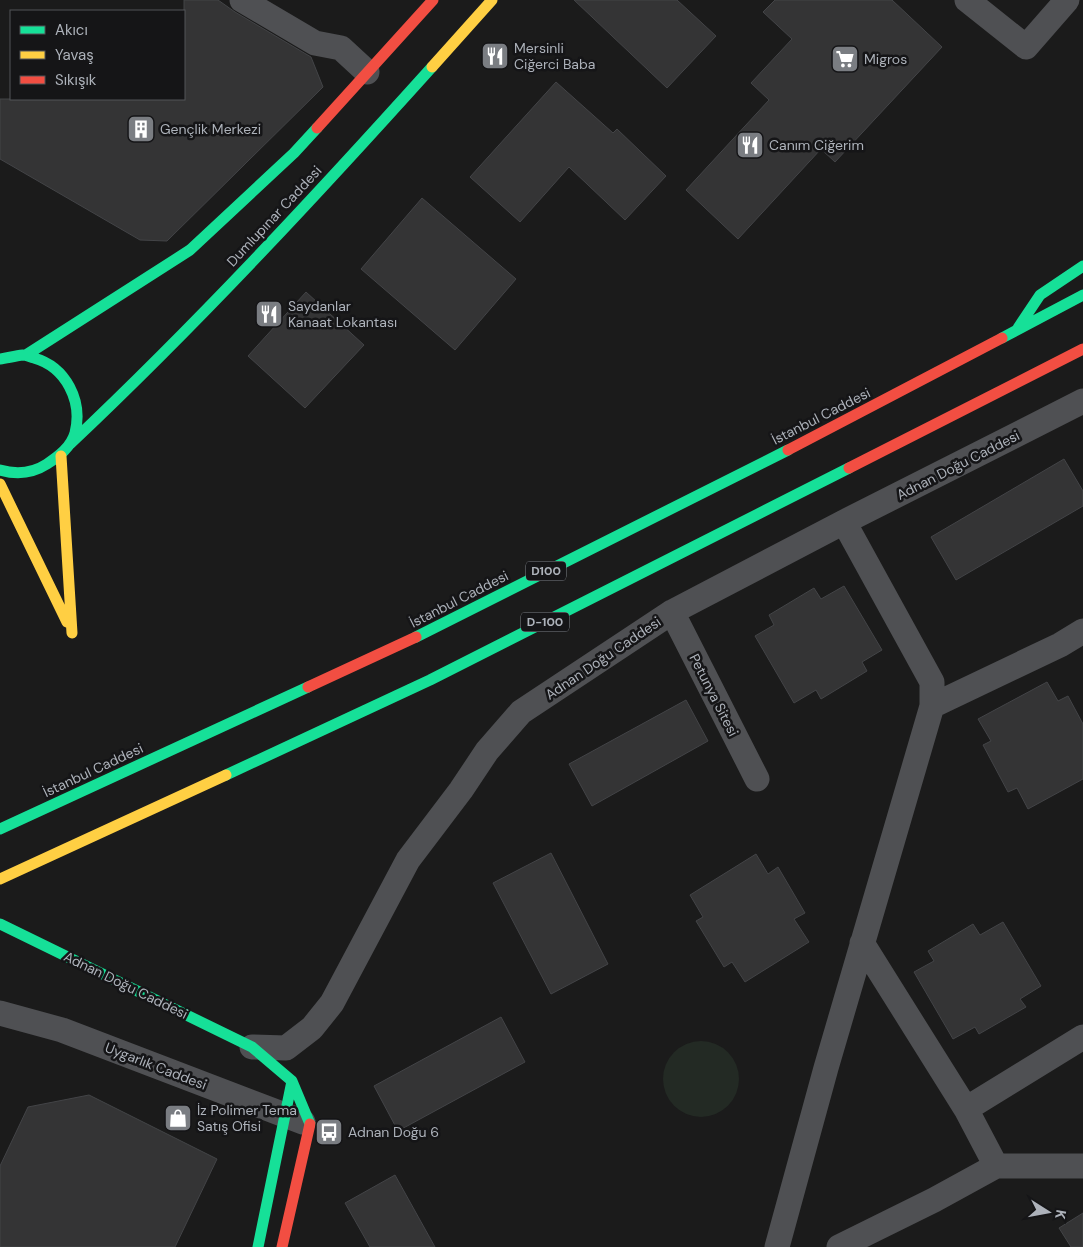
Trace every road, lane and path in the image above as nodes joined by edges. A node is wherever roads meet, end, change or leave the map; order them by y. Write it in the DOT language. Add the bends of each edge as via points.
graph roads {
  1 [pos="242,0"];
  2 [pos="433,0"];
  3 [pos="492,0"];
  4 [pos="967,0"];
  5 [pos="1067,0"];
  6 [pos="367,72"];
  7 [pos="1083,266"];
  8 [pos="1083,295"];
  9 [pos="1017,330"];
  10 [pos="1083,349"];
  11 [pos="26,355"];
  12 [pos="0,359"];
  13 [pos="1050,365"];
  14 [pos="1075,366"];
  15 [pos="1083,402"];
  16 [pos="70,444"];
  17 [pos="61,456"];
  18 [pos="0,470"];
  19 [pos="0,484"];
  20 [pos="844,522"];
  21 [pos="672,612"];
  22 [pos="1083,631"];
  23 [pos="932,706"];
  24 [pos="757,778"];
  25 [pos="0,829"];
  26 [pos="0,879"];
  27 [pos="0,924"];
  28 [pos="862,943"];
  29 [pos="0,1012"];
  30 [pos="1083,1038"];
  31 [pos="252,1047"];
  32 [pos="292,1081"];
  33 [pos="966,1109"];
  34 [pos="284,1114"];
  35 [pos="310,1124"];
  36 [pos="996,1166"];
  37 [pos="1083,1166"];
  38 [pos="258,1247"];
  39 [pos="282,1247"];
  40 [pos="777,1247"];
  41 [pos="839,1247"];
  1 -- 6 [label="street" via="315,43 341,48"];
  2 -- 6 [label="main road, Dumlupınar Caddesi"];
  3 -- 16 [label="main road, Dumlupınar Caddesi" via="266,249 133,386"];
  4 -- 5 [label="street" via="1026,47"];
  6 -- 11 [label="main road, Dumlupınar Caddesi" via="294,152 190,250"];
  7 -- 9 [label="main road" via="1040,294"];
  8 -- 9 [label="main road, İstanbul Caddesi / D100"];
  9 -- 25 [label="main road, İstanbul Caddesi / D100" via="837,425 408,641"];
  10 -- 13 [label="main road, D-100"];
  11 -- 12 [label="main road"];
  11 -- 16 [label="main road" via="52,366 72,388 78,406 77,426"];
  13 -- 14 [label="main road"];
  13 -- 26 [label="main road, D-100" via="430,680"];
  15 -- 20 [label="street, Adnan Doğu Caddesi"];
  16 -- 17 [label="main road"];
  17 -- 18 [label="main road" via="36,471"];
  17 -- 19 [label="main road" via="72,634"];
  20 -- 21 [label="street, Adnan Doğu Caddesi"];
  20 -- 23 [label="street" via="932,682"];
  21 -- 24 [label="street, Petunya Sitesi"];
  21 -- 31 [label="street, Adnan Doğu Caddesi" via="521,712 487,751 462,790 408,860 332,1004 312,1028 286,1048"];
  22 -- 23 [label="street"];
  23 -- 28 [label="street"];
  27 -- 31 [label="main road, Adnan Doğu Caddesi"];
  28 -- 33 [label="street"];
  28 -- 40 [label="street"];
  29 -- 34 [label="street, Uygarlık Caddesi" via="62,1030"];
  30 -- 33 [label="street"];
  31 -- 32 [label="main road, Adnan Doğu Caddesi"];
  32 -- 34 [label="main road"];
  32 -- 35 [label="main road, Adnan Doğu Caddesi"];
  33 -- 36 [label="street"];
  34 -- 35 [label="street, Uygarlık Caddesi"];
  34 -- 38 [label="main road"];
  35 -- 39 [label="main road"];
  36 -- 37 [label="street"];
  36 -- 41 [label="street"];
}
